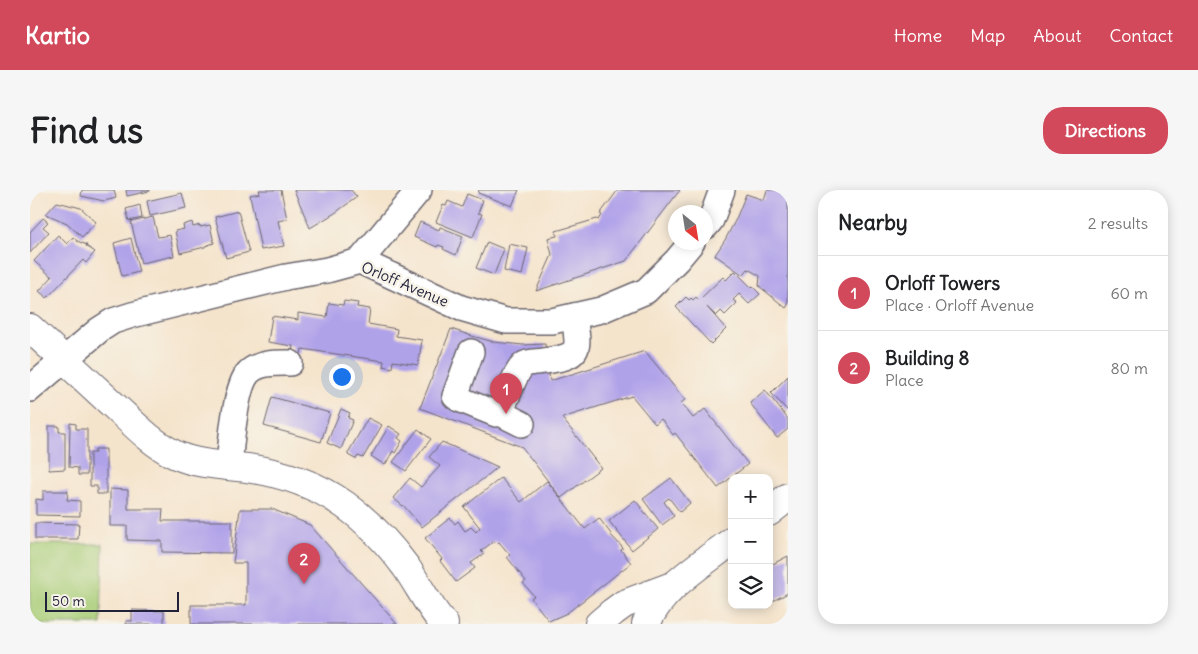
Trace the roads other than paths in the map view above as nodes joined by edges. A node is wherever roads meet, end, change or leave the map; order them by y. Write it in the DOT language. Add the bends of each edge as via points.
graph roads {
  1 [pos="420,190"];
  2 [pos="722,190"];
  3 [pos="713,215"];
  4 [pos="686,250"];
  5 [pos="360,262"];
  6 [pos="574,316"];
  7 [pos="30,328"];
  8 [pos="471,352"];
  9 [pos="64,360"];
  10 [pos="290,363"];
  11 [pos="30,389"];
  12 [pos="229,466"];
  13 [pos="788,497"];
  14 [pos="773,509"];
  15 [pos="728,544"];
  16 [pos="674,586"];
  17 [pos="444,624"];
  18 [pos="599,624"];
  19 [pos="646,624"];
  1 -- 5 [label="street"];
  2 -- 3 [label="street"];
  4 -- 6 [label="street, Orloff Avenue" via="646,291 602,310"];
  5 -- 6 [label="street, Orloff Avenue" via="461,308 506,321"];
  5 -- 9 [label="street, Orloff Avenue" via="121,318 99,330"];
  6 -- 8 [label="street" via="578,341 572,354 524,364 518,370 511,418 455,396"];
  7 -- 9 [label="main road"];
  9 -- 11 [label="street, Orloff Avenue"];
  9 -- 12 [label="main road" via="164,448 188,459"];
  10 -- 12 [label="street" via="258,366 243,380 238,394"];
  12 -- 17 [label="main road" via="307,484 348,506 386,541"];
  13 -- 14 [label="main road"];
  15 -- 16 [label="main road"];
  16 -- 18 [label="main road" via="624,604"];
  16 -- 19 [label="main road"];
}
